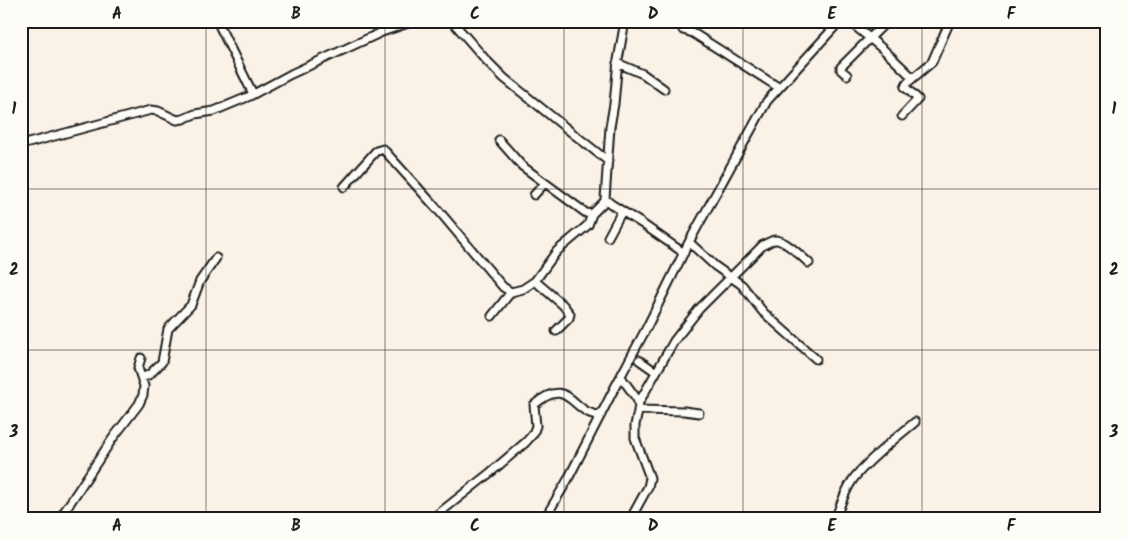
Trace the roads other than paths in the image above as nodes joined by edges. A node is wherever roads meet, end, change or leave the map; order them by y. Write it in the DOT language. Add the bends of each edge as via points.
graph roads {
  1 [pos="217,21"];
  2 [pos="414,21"];
  3 [pos="452,21"];
  4 [pos="625,21"];
  5 [pos="840,21"];
  6 [pos="849,21"];
  7 [pos="950,21"];
  8 [pos="884,24"];
  9 [pos="683,30"];
  10 [pos="870,39"];
  11 [pos="617,63"];
  12 [pos="847,75"];
  13 [pos="913,78"];
  14 [pos="778,88"];
  15 [pos="664,89"];
  16 [pos="253,94"];
  17 [pos="902,116"];
  18 [pos="499,140"];
  19 [pos="21,146"];
  20 [pos="608,161"];
  21 [pos="546,183"];
  22 [pos="344,187"];
  23 [pos="534,195"];
  24 [pos="606,200"];
  25 [pos="622,211"];
  26 [pos="592,214"];
  27 [pos="608,236"];
  28 [pos="689,242"];
  29 [pos="684,253"];
  30 [pos="216,258"];
  31 [pos="809,263"];
  32 [pos="729,277"];
  33 [pos="535,281"];
  34 [pos="511,292"];
  35 [pos="492,316"];
  36 [pos="556,331"];
  37 [pos="141,358"];
  38 [pos="816,359"];
  39 [pos="639,360"];
  40 [pos="656,372"];
  41 [pos="621,377"];
  42 [pos="142,378"];
  43 [pos="638,407"];
  44 [pos="699,413"];
  45 [pos="601,415"];
  46 [pos="916,422"];
  47 [pos="60,518"];
  48 [pos="433,518"];
  49 [pos="545,518"];
  50 [pos="631,518"];
  51 [pos="836,518"];
  1 -- 16 [label="street"];
  2 -- 16 [label="street" via="374,36"];
  3 -- 20 [label="street" via="504,78"];
  4 -- 11 [label="street"];
  5 -- 14 [label="street"];
  6 -- 10 [label="street"];
  7 -- 13 [label="street" via="932,62"];
  8 -- 10 [label="street"];
  9 -- 14 [label="street" via="693,33"];
  10 -- 12 [label="street" via="840,68"];
  10 -- 13 [label="street"];
  11 -- 15 [label="street" via="643,74"];
  11 -- 20 [label="street"];
  13 -- 17 [label="street" via="905,87 918,99"];
  14 -- 28 [label="street" via="766,102"];
  16 -- 19 [label="street" via="214,111 181,120 173,120 151,110"];
  18 -- 21 [label="street" via="522,166"];
  20 -- 24 [label="street"];
  21 -- 23 [label="street"];
  21 -- 26 [label="street" via="586,213"];
  22 -- 34 [label="street" via="376,151 383,149 503,287"];
  24 -- 25 [label="street"];
  24 -- 26 [label="street"];
  25 -- 27 [label="street"];
  25 -- 29 [label="street"];
  26 -- 33 [label="street" via="588,225 557,251"];
  28 -- 29 [label="street"];
  28 -- 32 [label="street"];
  29 -- 41 [label="street"];
  30 -- 42 [label="street" via="200,281 191,305 168,329 162,362"];
  31 -- 32 [label="street" via="779,240 774,240 763,245"];
  32 -- 38 [label="street" via="742,284 764,312"];
  32 -- 40 [label="street" via="674,341"];
  33 -- 34 [label="street"];
  33 -- 36 [label="street" via="570,314"];
  34 -- 35 [label="street"];
  37 -- 42 [label="street" via="138,368"];
  39 -- 40 [label="street"];
  40 -- 43 [label="street"];
  41 -- 43 [label="street" via="635,394"];
  41 -- 45 [label="street"];
  42 -- 47 [label="street" via="143,395 139,404"];
  43 -- 44 [label="street"];
  43 -- 50 [label="street" via="635,438 650,482"];
  45 -- 48 [label="street" via="583,409 566,395 544,396 534,404 536,426 526,442"];
  45 -- 49 [label="street"];
  46 -- 51 [label="street" via="854,478"];
}
